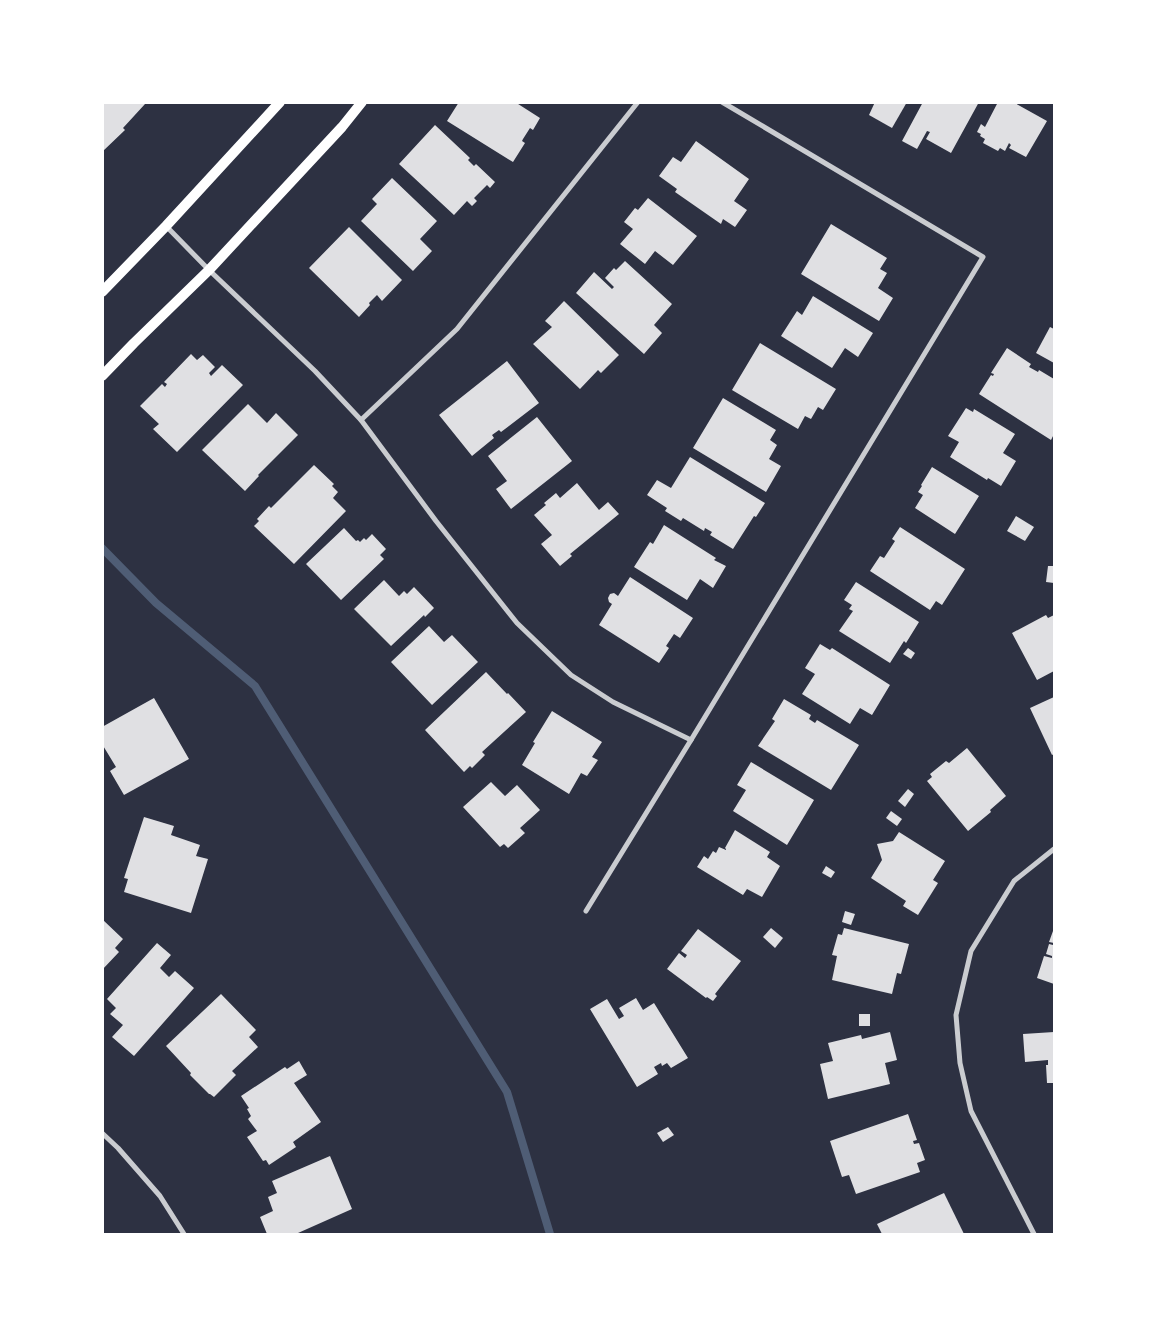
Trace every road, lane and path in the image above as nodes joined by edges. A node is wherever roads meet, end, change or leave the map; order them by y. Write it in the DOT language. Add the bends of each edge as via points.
graph roads {
  1 [pos="280,102"];
  2 [pos="362,102"];
  3 [pos="638,102"];
  4 [pos="722,102"];
  5 [pos="166,226"];
  6 [pos="209,270"];
  7 [pos="102,292"];
  8 [pos="102,376"];
  9 [pos="361,420"];
  10 [pos="691,740"];
  11 [pos="1054,849"];
  12 [pos="586,911"];
  13 [pos="102,1133"];
  14 [pos="184,1234"];
  15 [pos="1034,1234"];
  1 -- 5 [label="main road"];
  2 -- 6 [label="main road"];
  3 -- 9 [label="street" via="457,329"];
  4 -- 10 [label="street" via="983,257"];
  5 -- 6 [label="street"];
  5 -- 7 [label="main road"];
  6 -- 8 [label="main road"];
  6 -- 9 [label="street" via="315,371"];
  9 -- 10 [label="street" via="516,623 571,675 613,702"];
  10 -- 12 [label="street"];
  11 -- 15 [label="street" via="1014,881 971,951 956,1015 960,1063 971,1112"];
  13 -- 14 [label="street" via="160,1196"];
}
